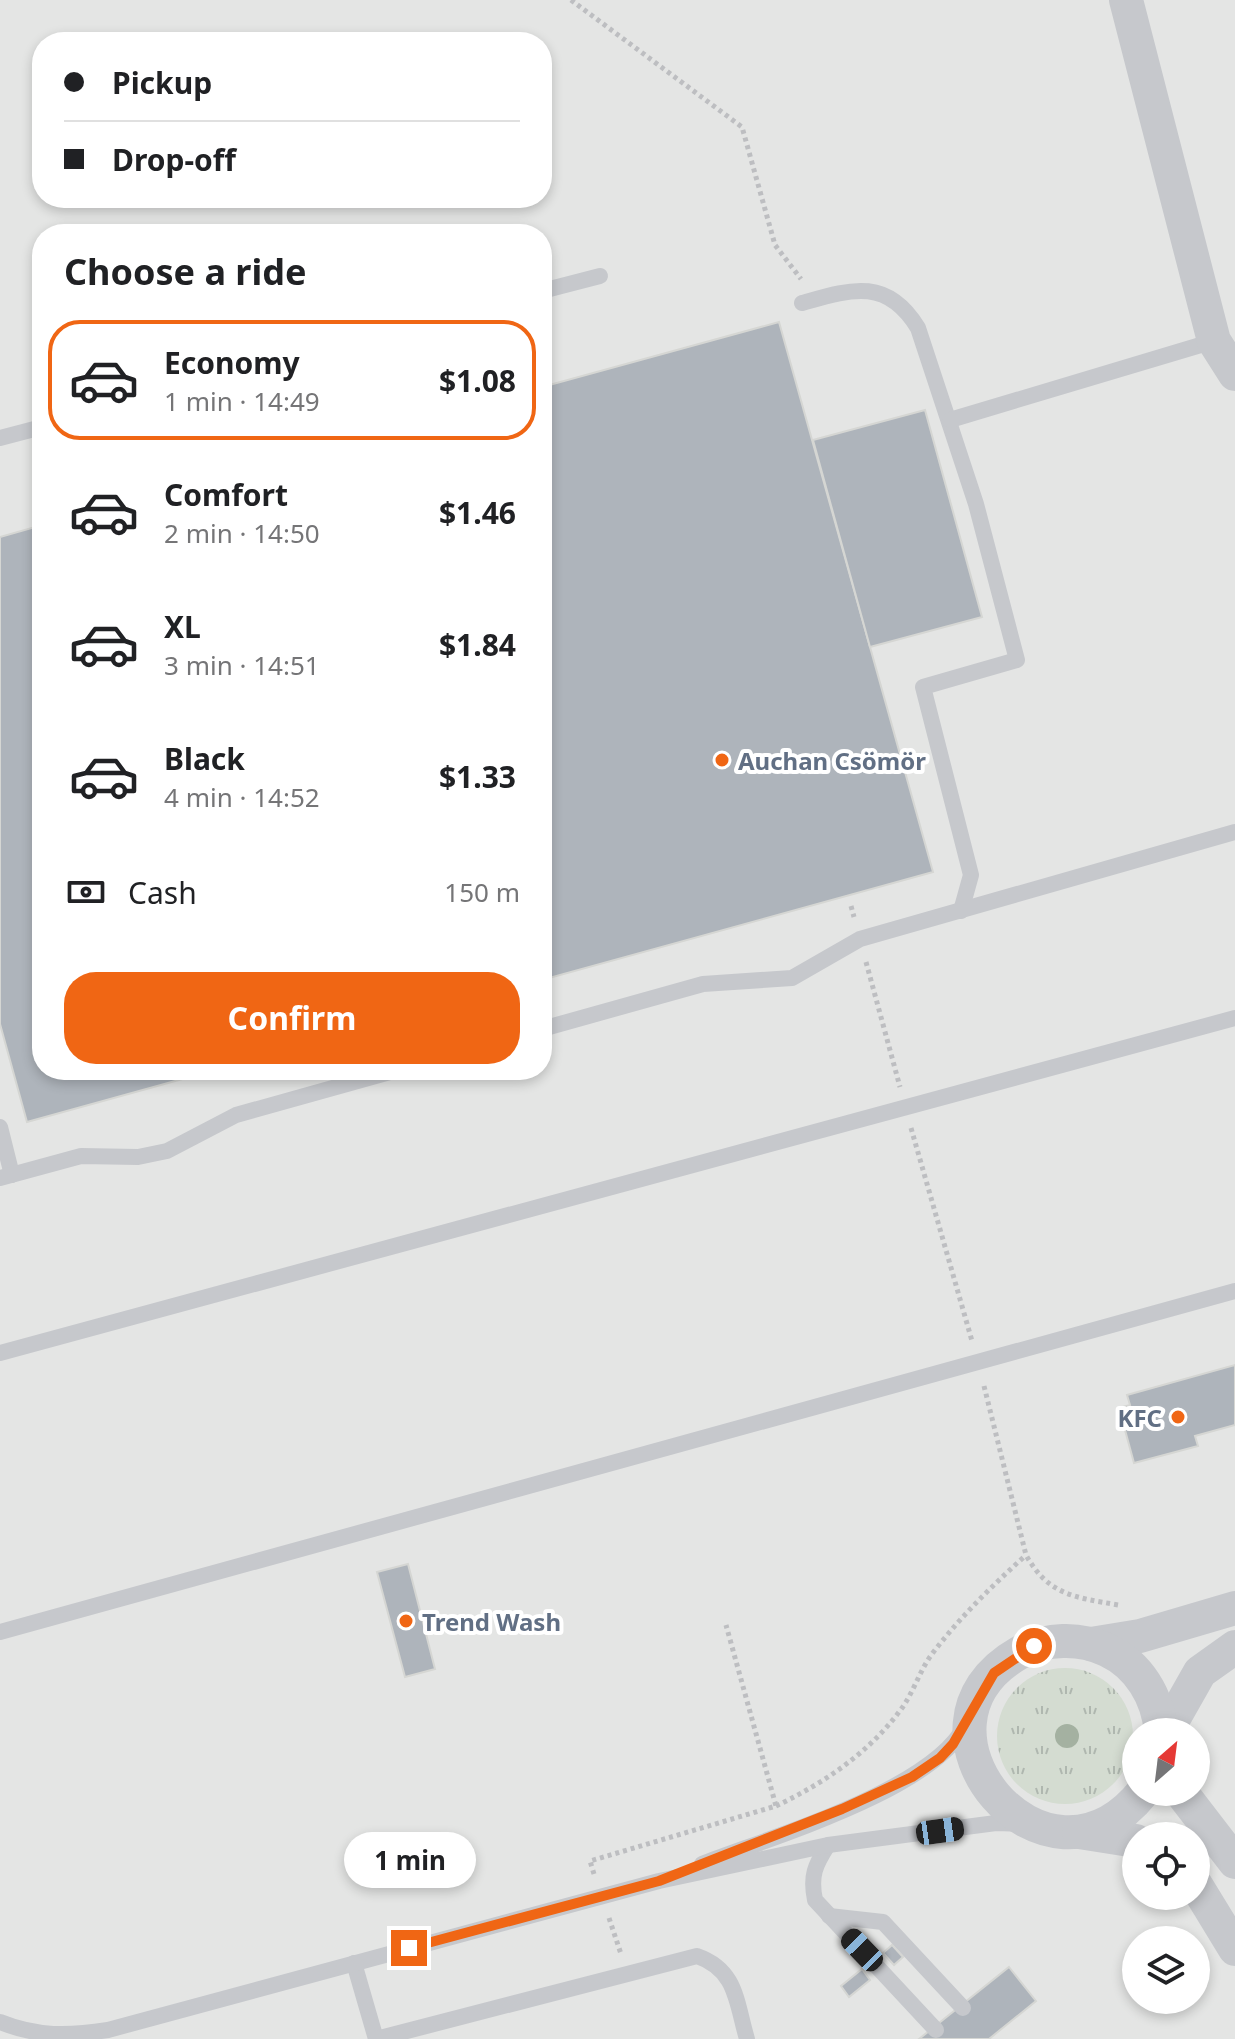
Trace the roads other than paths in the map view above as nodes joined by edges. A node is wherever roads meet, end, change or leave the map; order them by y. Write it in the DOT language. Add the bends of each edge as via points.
graph roads {
  1 [pos="1126,0"];
  2 [pos="600,276"];
  3 [pos="552,288"];
  4 [pos="802,303"];
  5 [pos="1214,341"];
  6 [pos="1235,374"];
  7 [pos="950,420"];
  8 [pos="32,430"];
  9 [pos="0,438"];
  10 [pos="1235,832"];
  11 [pos="961,911"];
  12 [pos="1235,1018"];
  13 [pos="552,1026"];
  14 [pos="361,1080"];
  15 [pos="0,1127"];
  16 [pos="6,1176"];
  17 [pos="1235,1291"];
  18 [pos="0,1353"];
  19 [pos="1235,1608"];
  20 [pos="0,1632"];
  21 [pos="1091,1644"];
  22 [pos="1235,1647"];
  23 [pos="979,1697"];
  24 [pos="1160,1718"];
  25 [pos="1172,1718"];
  26 [pos="1126,1806"];
  27 [pos="1192,1806"];
  28 [pos="1029,1824"];
  29 [pos="1070,1831"];
  30 [pos="1122,1839"];
  31 [pos="828,1845"];
  32 [pos="1235,1862"];
  33 [pos="659,1881"];
  34 [pos="1210,1908"];
  35 [pos="829,1916"];
  36 [pos="1235,1949"];
  37 [pos="354,1963"];
  38 [pos="963,2008"];
  39 [pos="0,2022"];
  40 [pos="936,2030"];
  41 [pos="376,2039"];
  42 [pos="747,2039"];
  1 -- 5 [label="street"];
  2 -- 3 [label="lane"];
  4 -- 7 [label="lane" via="853,289 871,290 908,311"];
  5 -- 6 [label="street"];
  5 -- 7 [label="lane"];
  7 -- 11 [label="lane" via="1017,660 923,687 971,875"];
  8 -- 9 [label="lane"];
  10 -- 11 [label="lane"];
  11 -- 13 [label="lane" via="860,939 792,978 703,984"];
  12 -- 18 [label="lane"];
  14 -- 16 [label="lane" via="236,1115 167,1151 138,1157 81,1156"];
  15 -- 16 [label="lane"];
  17 -- 20 [label="lane"];
  19 -- 21 [label="street" via="1140,1636"];
  21 -- 23 [label="street" via="1062,1641 1025,1650 994,1673"];
  21 -- 24 [label="street" via="1117,1656 1143,1680"];
  22 -- 25 [label="street" via="1200,1672"];
  23 -- 28 [label="street" via="971,1734 977,1772 998,1803"];
  23 -- 33 [label="lane" via="962,1732 927,1768 842,1809"];
  26 -- 29 [label="street" via="1110,1820"];
  27 -- 32 [label="street"];
  28 -- 29 [label="street"];
  28 -- 31 [label="lane" via="996,1823"];
  29 -- 30 [label="street"];
  31 -- 33 [label="lane"];
  31 -- 35 [label="lane" via="811,1882 815,1900"];
  33 -- 37 [label="lane"];
  34 -- 36 [label="street"];
  35 -- 38 [label="lane" via="883,1922"];
  35 -- 40 [label="lane"];
  37 -- 39 [label="lane" via="95,2032 51,2035"];
  37 -- 41 [label="lane"];
  41 -- 42 [label="lane" via="697,1956 728,1973"];
}
